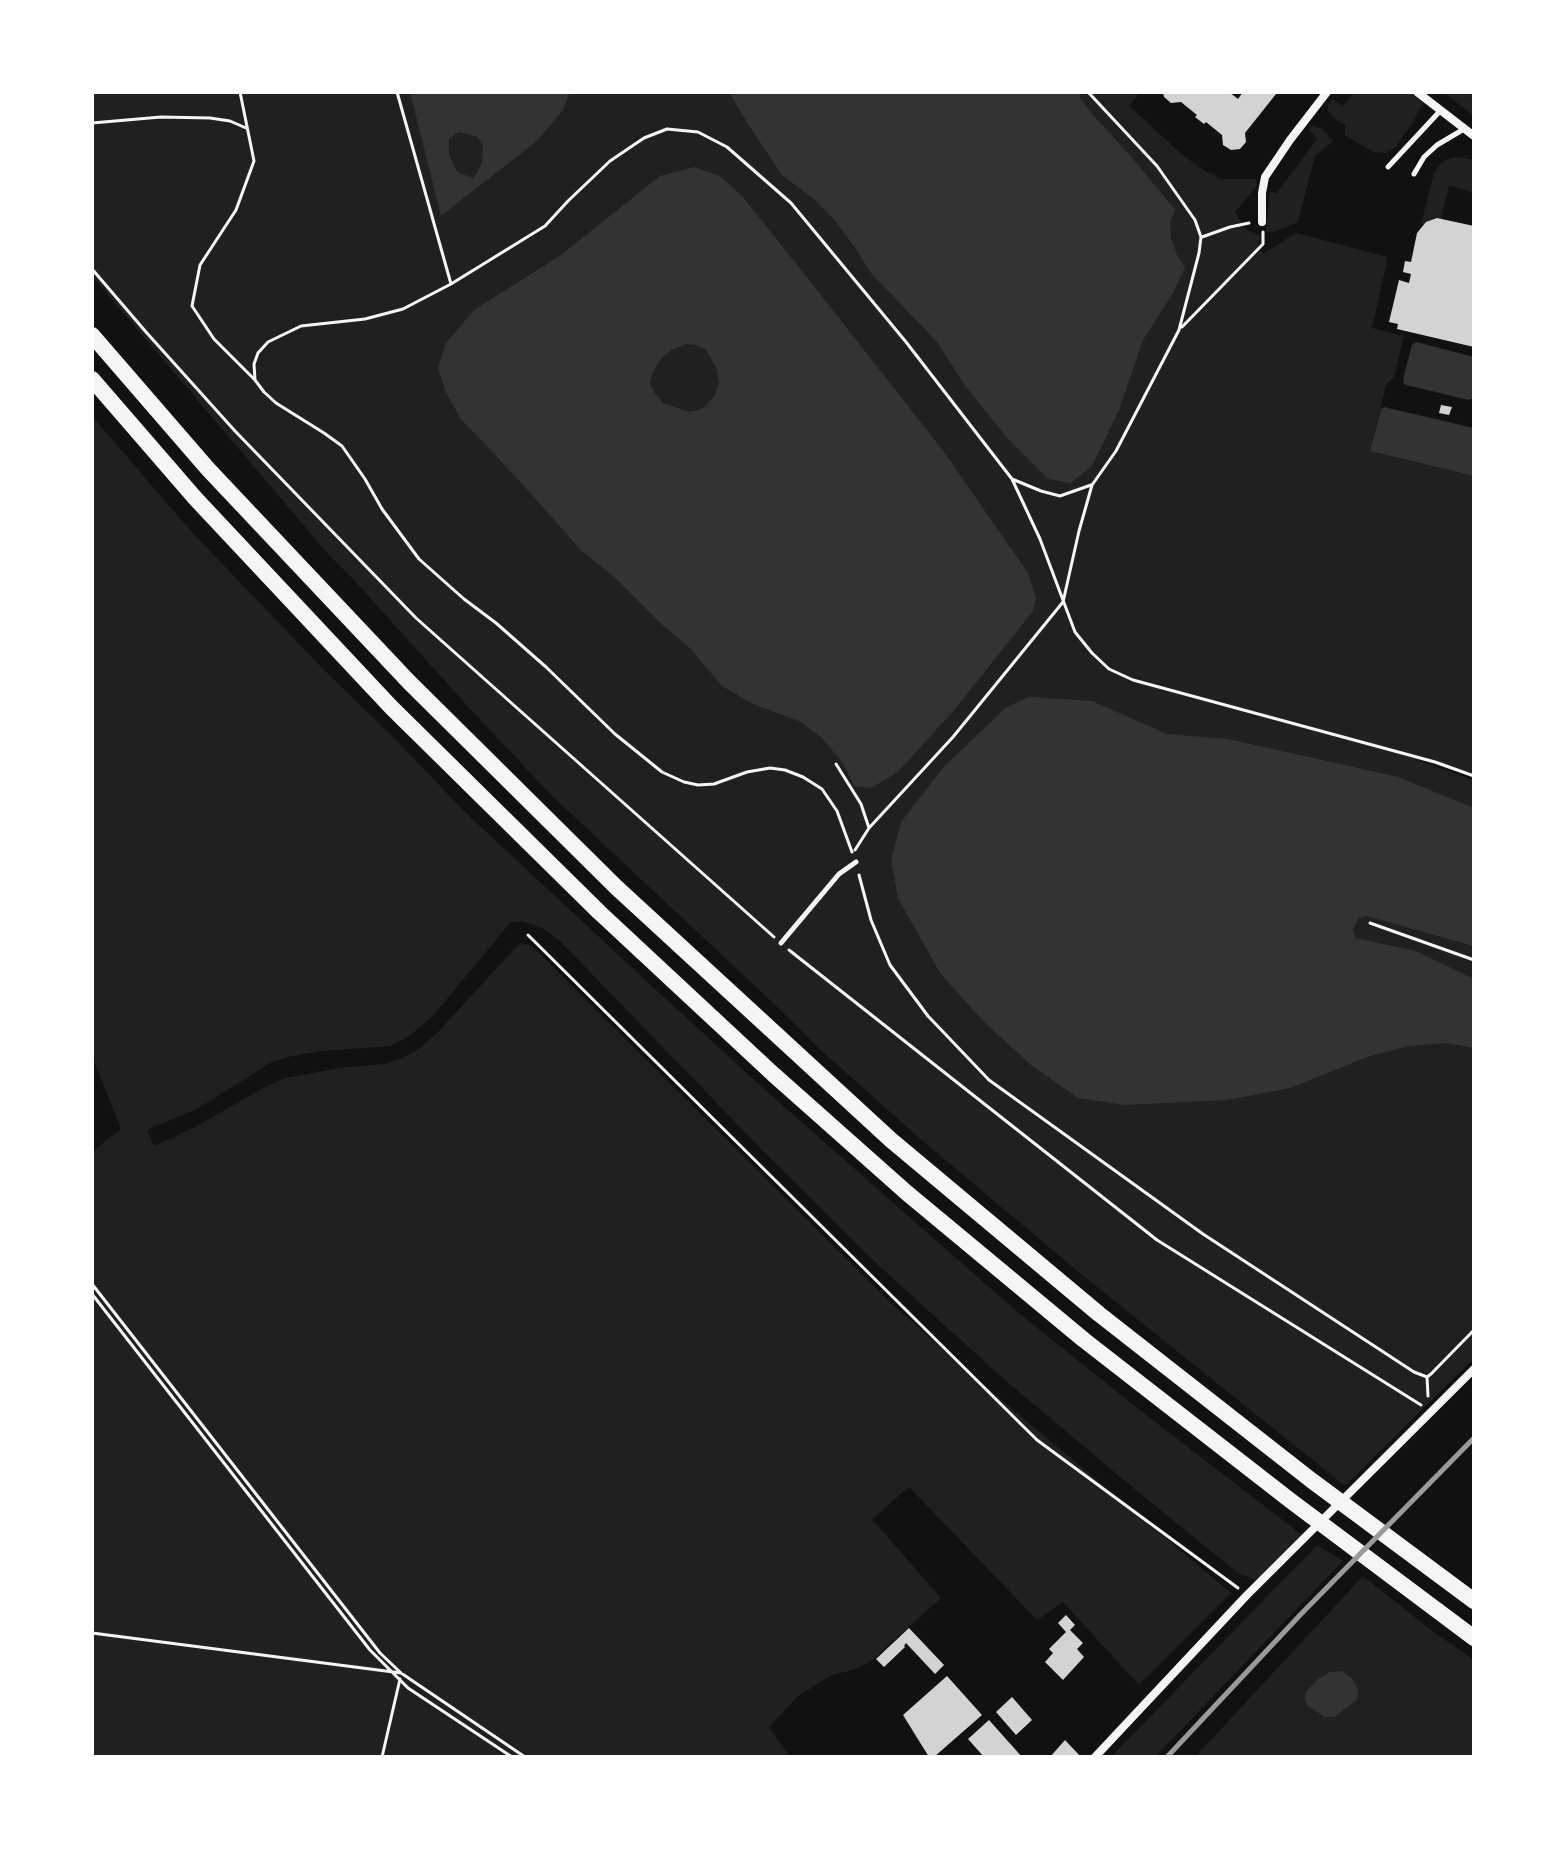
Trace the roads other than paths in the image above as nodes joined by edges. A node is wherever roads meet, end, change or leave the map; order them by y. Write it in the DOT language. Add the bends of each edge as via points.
graph roads {
  1 [pos="1327,92"];
  2 [pos="1417,92"];
  3 [pos="1441,110"];
  4 [pos="1464,129"];
  5 [pos="1474,136"];
  6 [pos="1388,167"];
  7 [pos="1414,174"];
  8 [pos="1262,222"];
  9 [pos="92,335"];
  10 [pos="92,379"];
  11 [pos="856,862"];
  12 [pos="781,943"];
  13 [pos="1474,1369"];
  14 [pos="1474,1601"];
  15 [pos="1469,1634"];
  16 [pos="1095,1757"];
  1 -- 8 [label="street" via="1265,177"];
  2 -- 3 [label="street"];
  3 -- 4 [label="street"];
  3 -- 6 [label="lane"];
  4 -- 5 [label="street"];
  4 -- 7 [label="lane" via="1437,145"];
  9 -- 14 [label="highway" via="208,469 409,682 616,887 891,1140 1099,1314"];
  10 -- 15 [label="highway" via="195,498 391,707 773,1074 1084,1340"];
  11 -- 12 [label="lane" via="839,874"];
  13 -- 16 [label="street" via="1247,1595"];
}
